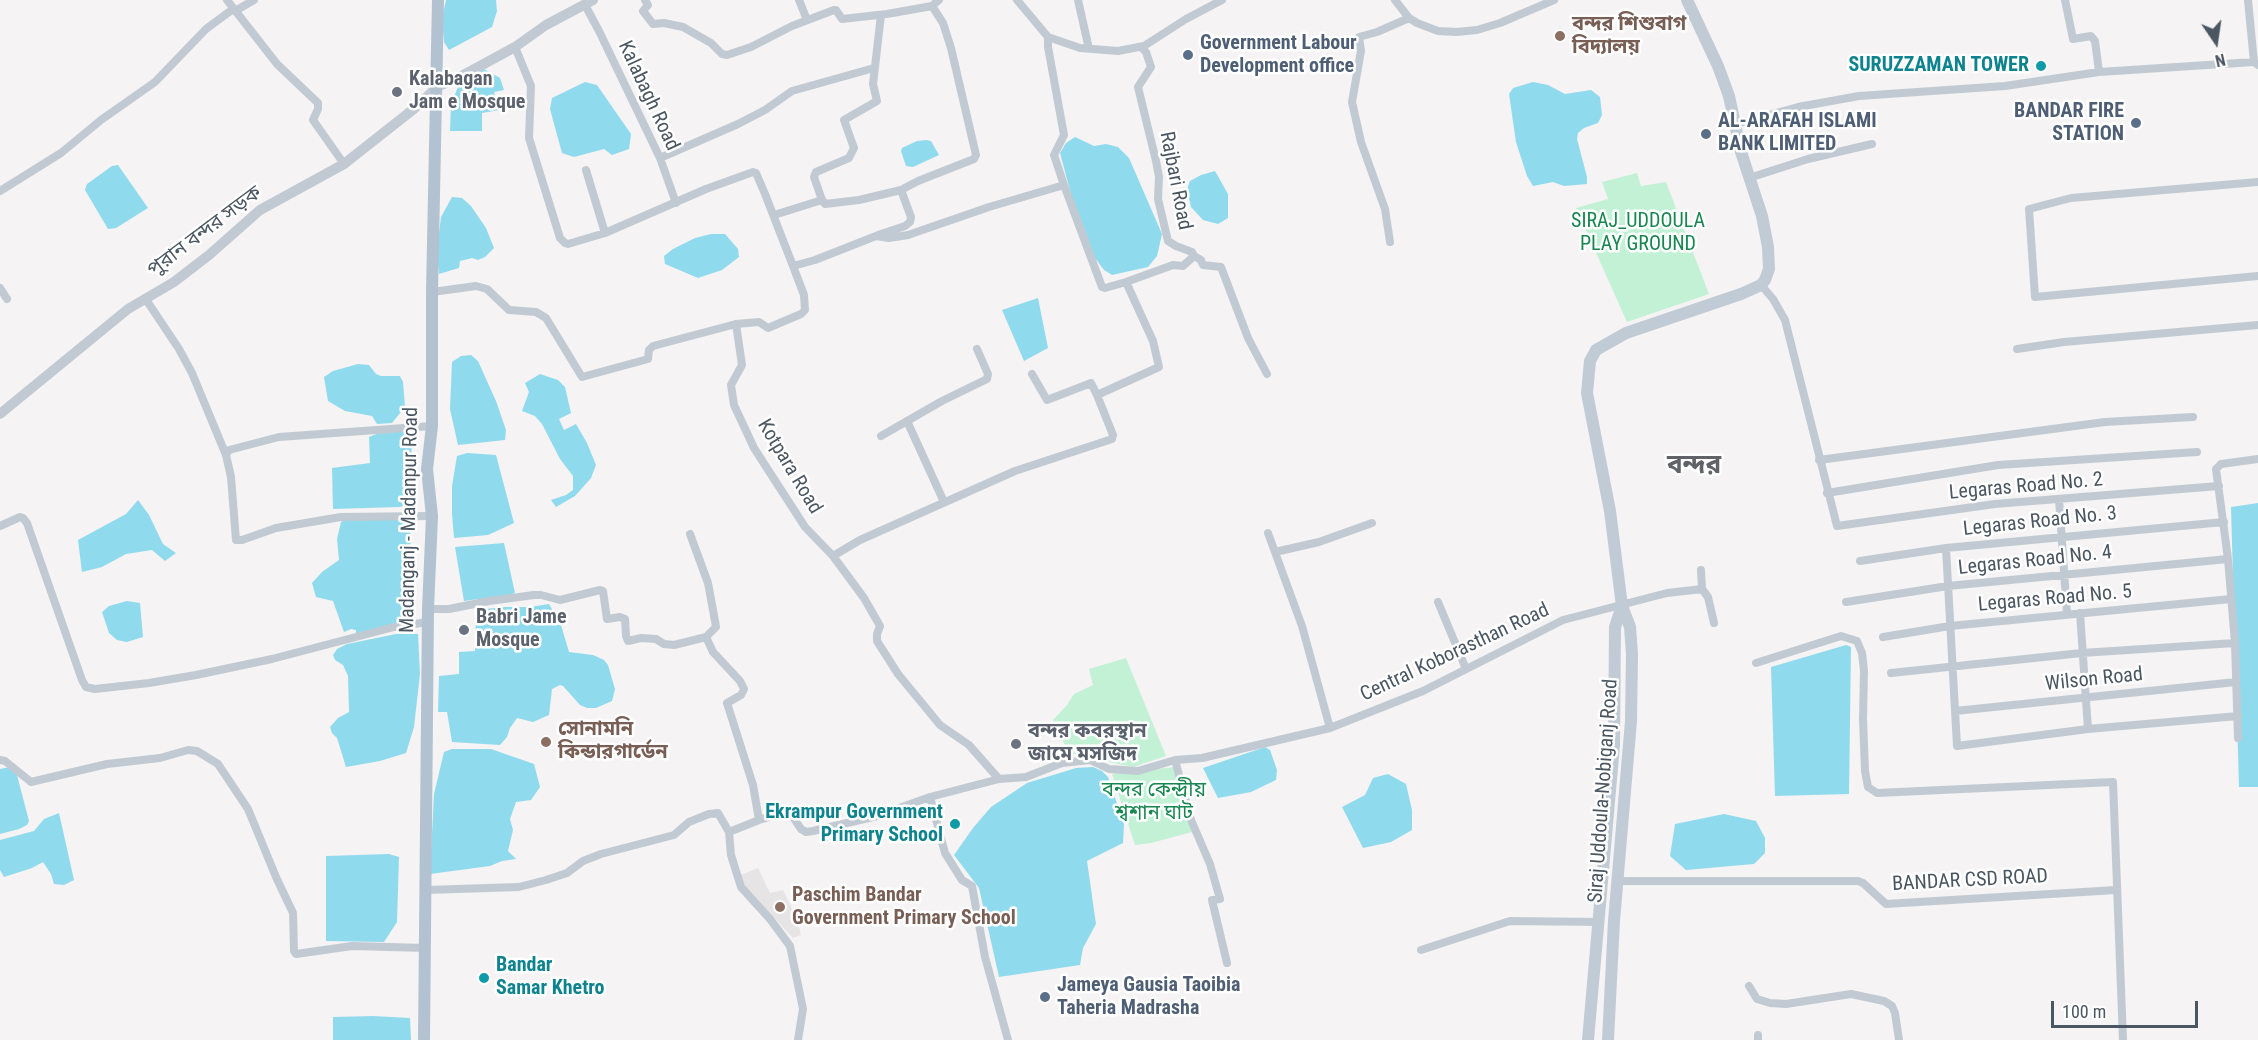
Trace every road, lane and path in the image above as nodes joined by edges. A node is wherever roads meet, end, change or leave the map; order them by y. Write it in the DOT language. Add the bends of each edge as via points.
graph roads {
  1 [pos="226,0"];
  2 [pos="254,0"];
  3 [pos="438,0"];
  4 [pos="645,0"];
  5 [pos="799,0"];
  6 [pos="1017,0"];
  7 [pos="1078,0"];
  8 [pos="1222,0"];
  9 [pos="1395,0"];
  10 [pos="1554,0"];
  11 [pos="1687,0"];
  12 [pos="2065,0"];
  13 [pos="2248,0"];
  14 [pos="589,3"];
  15 [pos="936,3"];
  16 [pos="234,10"];
  17 [pos="881,15"];
  18 [pos="1409,18"];
  19 [pos="807,20"];
  20 [pos="1048,37"];
  21 [pos="515,47"];
  22 [pos="1141,47"];
  23 [pos="1089,49"];
  24 [pos="2256,64"];
  25 [pos="874,68"];
  26 [pos="2099,72"];
  27 [pos="436,87"];
  28 [pos="1736,124"];
  29 [pos="1872,144"];
  30 [pos="660,158"];
  31 [pos="344,164"];
  32 [pos="586,170"];
  33 [pos="1749,178"];
  34 [pos="2258,182"];
  35 [pos="1064,185"];
  36 [pos="901,190"];
  37 [pos="0,191"];
  38 [pos="822,200"];
  39 [pos="676,203"];
  40 [pos="774,215"];
  41 [pos="605,233"];
  42 [pos="876,236"];
  43 [pos="1390,242"];
  44 [pos="1194,256"];
  45 [pos="794,266"];
  46 [pos="2258,276"];
  47 [pos="1126,282"];
  48 [pos="1761,285"];
  49 [pos="0,288"];
  50 [pos="432,292"];
  51 [pos="145,298"];
  52 [pos="7,299"];
  53 [pos="736,324"];
  54 [pos="2258,325"];
  55 [pos="977,349"];
  56 [pos="2017,349"];
  57 [pos="1032,374"];
  58 [pos="1267,374"];
  59 [pos="1097,394"];
  60 [pos="0,414"];
  61 [pos="2193,417"];
  62 [pos="908,421"];
  63 [pos="432,426"];
  64 [pos="881,436"];
  65 [pos="2198,452"];
  66 [pos="226,455"];
  67 [pos="2258,459"];
  68 [pos="1819,460"];
  69 [pos="2219,486"];
  70 [pos="1827,493"];
  71 [pos="2059,499"];
  72 [pos="944,502"];
  73 [pos="432,516"];
  74 [pos="2224,522"];
  75 [pos="1372,523"];
  76 [pos="0,526"];
  77 [pos="1268,533"];
  78 [pos="690,534"];
  79 [pos="2063,536"];
  80 [pos="1946,548"];
  81 [pos="1275,552"];
  82 [pos="833,556"];
  83 [pos="2228,559"];
  84 [pos="1860,561"];
  85 [pos="1701,570"];
  86 [pos="2064,574"];
  87 [pos="1948,586"];
  88 [pos="1702,589"];
  89 [pos="2231,599"];
  90 [pos="1438,602"];
  91 [pos="1846,602"];
  92 [pos="1622,606"];
  93 [pos="2080,613"];
  94 [pos="2067,614"];
  95 [pos="428,615"];
  96 [pos="1714,623"];
  97 [pos="1950,626"];
  98 [pos="1882,637"];
  99 [pos="706,638"];
  100 [pos="2235,643"];
  101 [pos="2082,653"];
  102 [pos="1755,663"];
  103 [pos="1953,667"];
  104 [pos="1466,669"];
  105 [pos="1891,673"];
  106 [pos="2236,682"];
  107 [pos="2086,697"];
  108 [pos="1955,711"];
  109 [pos="2238,716"];
  110 [pos="1330,728"];
  111 [pos="2088,729"];
  112 [pos="2238,738"];
  113 [pos="0,760"];
  114 [pos="1175,760"];
  115 [pos="999,779"];
  116 [pos="930,797"];
  117 [pos="759,820"];
  118 [pos="729,832"];
  119 [pos="1617,881"];
  120 [pos="426,890"];
  121 [pos="2116,890"];
  122 [pos="1599,922"];
  123 [pos="426,948"];
  124 [pos="1421,950"];
  125 [pos="1227,963"];
  126 [pos="1594,980"];
  127 [pos="1611,981"];
  128 [pos="1749,986"];
  129 [pos="424,1040"];
  130 [pos="798,1040"];
  131 [pos="1008,1040"];
  132 [pos="1588,1040"];
  133 [pos="1608,1040"];
  134 [pos="1899,1040"];
  135 [pos="2123,1040"];
  1 -- 16 [label="street"];
  2 -- 16 [label="street"];
  3 -- 27 [label="main road, Madanganj - Madanpur Road"];
  4 -- 19 [label="street" via="648,5 643,11 653,24 683,27 722,54 751,47"];
  5 -- 19 [label="street"];
  6 -- 20 [label="street"];
  7 -- 23 [label="street"];
  8 -- 22 [label="street"];
  9 -- 18 [label="street"];
  10 -- 18 [label="street" via="1465,32 1428,29"];
  11 -- 28 [label="main road" via="1718,66"];
  12 -- 26 [label="street" via="2073,39 2091,36 2095,41"];
  13 -- 24 [label="street"];
  14 -- 21 [label="street" via="546,25"];
  14 -- 30 [label="street, Kalabagh Road"];
  15 -- 17 [label="street"];
  15 -- 36 [label="street" via="976,154 974,159"];
  16 -- 31 [label="street" via="278,64 318,103 313,120"];
  16 -- 37 [label="street" via="206,29 155,81 61,153"];
  17 -- 19 [label="street" via="842,19 834,10"];
  17 -- 25 [label="street"];
  18 -- 43 [label="street" via="1359,37 1361,51 1352,102 1361,142 1385,209"];
  20 -- 23 [label="street"];
  20 -- 35 [label="street" via="1064,138 1054,155"];
  21 -- 27 [label="street"];
  21 -- 41 [label="street" via="531,86 530,138 560,238 568,244"];
  22 -- 23 [label="street" via="1118,51"];
  22 -- 44 [label="street, Rajbari Road" via="1151,67 1138,87 1156,161 1158,199 1168,241"];
  24 -- 26 [label="street"];
  25 -- 30 [label="street" via="792,91 720,133"];
  25 -- 38 [label="street" via="876,101 844,120 853,151 846,160 814,174"];
  26 -- 28 [label="street" via="2005,86 1859,96"];
  27 -- 31 [label="street, পুরান বন্দর সড়ক"];
  27 -- 50 [label="main road, Madanganj - Madanpur Road"];
  28 -- 33 [label="main road"];
  29 -- 33 [label="street"];
  30 -- 39 [label="street, Kalabagh Road"];
  31 -- 51 [label="street, পুরান বন্দর সড়ক" via="260,210 174,282"];
  32 -- 41 [label="street"];
  33 -- 48 [label="main road" via="1768,247 1769,269"];
  34 -- 46 [label="street" via="2071,198 2029,209 2035,297"];
  35 -- 42 [label="street" via="908,235"];
  35 -- 47 [label="street, Rajbari Road" via="1102,287"];
  36 -- 38 [label="street" via="829,204"];
  36 -- 42 [label="street" via="910,222"];
  38 -- 40 [label="street"];
  39 -- 40 [label="street" via="753,172"];
  39 -- 41 [label="street"];
  40 -- 45 [label="street"];
  42 -- 45 [label="street"];
  44 -- 47 [label="street, Rajbari Road" via="1183,266 1173,265"];
  44 -- 58 [label="street" via="1203,265 1221,267 1248,338"];
  45 -- 53 [label="street" via="805,310 768,328 759,322"];
  47 -- 59 [label="street" via="1153,341 1159,366"];
  48 -- 68 [label="street" via="1785,320"];
  48 -- 92 [label="main road, Siraj Uddoula-Nobiganj Road" via="1626,333 1596,350 1590,361 1587,393 1610,511"];
  49 -- 52 [label="street"];
  50 -- 53 [label="street" via="476,286 487,289 509,310 536,312 546,318 582,377 648,359 653,346"];
  50 -- 63 [label="main road, Madanganj - Madanpur Road"];
  51 -- 60 [label="street, পুরান বন্দর সড়ক"];
  51 -- 66 [label="street" via="192,373"];
  53 -- 82 [label="street, Kotpara Road" via="742,365 731,385 741,422 805,527"];
  54 -- 56 [label="street"];
  55 -- 62 [label="street" via="989,377"];
  57 -- 59 [label="street" via="1047,400 1091,383"];
  59 -- 72 [label="street" via="1112,439 1015,471"];
  61 -- 68 [label="street" via="2105,422"];
  62 -- 64 [label="street"];
  62 -- 72 [label="street"];
  63 -- 66 [label="street" via="279,437 230,450"];
  63 -- 73 [label="main road, Madanganj - Madanpur Road" via="427,469"];
  65 -- 70 [label="street" via="1998,465"];
  66 -- 73 [label="street" via="236,540 276,528 341,518"];
  67 -- 69 [label="street" via="2217,466"];
  68 -- 70 [label="street"];
  69 -- 71 [label="street, Legaras Road No. 2"];
  69 -- 74 [label="street"];
  70 -- 71 [label="street, Legaras Road No. 2" via="1837,526"];
  71 -- 79 [label="street"];
  72 -- 82 [label="street"];
  73 -- 95 [label="main road, Madanganj - Madanpur Road"];
  74 -- 79 [label="street, Legaras Road No. 3"];
  74 -- 83 [label="street"];
  75 -- 81 [label="street" via="1319,542"];
  76 -- 95 [label="street" via="20,518 27,523 82,680 86,687 94,689 149,683 272,659"];
  77 -- 81 [label="street"];
  78 -- 99 [label="street" via="708,583 716,621 716,627"];
  79 -- 80 [label="street, Legaras Road No. 3"];
  79 -- 86 [label="street"];
  80 -- 84 [label="street, Legaras Road No. 3"];
  80 -- 87 [label="street"];
  81 -- 110 [label="street" via="1296,608"];
  82 -- 115 [label="street, Kotpara Road" via="880,626 877,641 898,674 940,725 969,745"];
  83 -- 86 [label="street, Legaras Road No. 4"];
  83 -- 89 [label="street"];
  85 -- 88 [label="street"];
  86 -- 87 [label="street, Legaras Road No. 4"];
  86 -- 94 [label="street"];
  87 -- 91 [label="street, Legaras Road No. 4"];
  87 -- 97 [label="street"];
  88 -- 92 [label="street, Central Koborasthan Road" via="1667,592"];
  88 -- 96 [label="street"];
  89 -- 93 [label="street, Legaras Road No. 5"];
  89 -- 100 [label="street"];
  90 -- 104 [label="street"];
  92 -- 104 [label="street, Central Koborasthan Road" via="1563,620"];
  92 -- 119 [label="main road, Siraj Uddoula-Nobiganj Road" via="1630,627 1631,721"];
  92 -- 122 [label="main road, Siraj Uddoula-Nobiganj Road" via="1615,627 1614,745"];
  93 -- 94 [label="street, Legaras Road No. 5"];
  93 -- 101 [label="street"];
  94 -- 97 [label="street, Legaras Road No. 5"];
  95 -- 99 [label="street" via="489,601 534,595 560,600 600,590 607,619 625,619 628,641 649,639 674,645"];
  95 -- 120 [label="main road, Madanganj - Madanpur Road"];
  97 -- 98 [label="street, Legaras Road No. 5"];
  97 -- 103 [label="street"];
  99 -- 117 [label="street" via="744,689 727,703 753,784"];
  100 -- 101 [label="street"];
  100 -- 106 [label="street"];
  101 -- 103 [label="street"];
  101 -- 107 [label="street"];
  102 -- 121 [label="street" via="1841,636 1857,641 1864,671 1868,788 1877,793 2113,782"];
  103 -- 105 [label="street"];
  103 -- 108 [label="street"];
  104 -- 110 [label="street, Central Koborasthan Road" via="1423,691"];
  106 -- 107 [label="street, Wilson Road"];
  106 -- 109 [label="street"];
  107 -- 108 [label="street, Wilson Road"];
  107 -- 111 [label="street"];
  108 -- 111 [label="street" via="1957,746"];
  109 -- 111 [label="street"];
  109 -- 112 [label="street"];
  110 -- 114 [label="street, Central Koborasthan Road" via="1202,758"];
  113 -- 123 [label="street" via="31,782 107,764 196,751 218,765 248,809 293,913 296,954 352,946"];
  114 -- 115 [label="street, Central Koborasthan Road" via="1138,771 1109,769 1090,760 1077,760 1026,777"];
  114 -- 125 [label="street" via="1191,820 1220,899 1212,900"];
  115 -- 116 [label="street, Central Koborasthan Road"];
  116 -- 117 [label="street, Central Koborasthan Road" via="877,816 807,832 786,812"];
  116 -- 131 [label="street" via="945,854 962,880 972,886 985,957"];
  117 -- 118 [label="street, Central Koborasthan Road"];
  118 -- 120 [label="street" via="718,813 710,814 689,822 674,835 601,854 546,880 519,887"];
  118 -- 130 [label="street" via="741,887 790,946 803,1009"];
  119 -- 121 [label="street, BANDAR CSD ROAD" via="1858,881 1886,904"];
  119 -- 127 [label="main road, Siraj Uddoula-Nobiganj Road"];
  120 -- 123 [label="main road, Madanganj - Madanpur Road"];
  121 -- 135 [label="street"];
  122 -- 124 [label="street" via="1510,921"];
  122 -- 126 [label="main road, Siraj Uddoula-Nobiganj Road"];
  123 -- 129 [label="main road, Madanganj - Madanpur Road"];
  126 -- 127 [label="main road"];
  126 -- 132 [label="main road, Siraj Uddoula-Nobiganj Road"];
  127 -- 133 [label="main road, Siraj Uddoula-Nobiganj Road"];
  128 -- 134 [label="street" via="1757,999 1786,1005 1851,994 1884,1001 1895,1013"];
}
